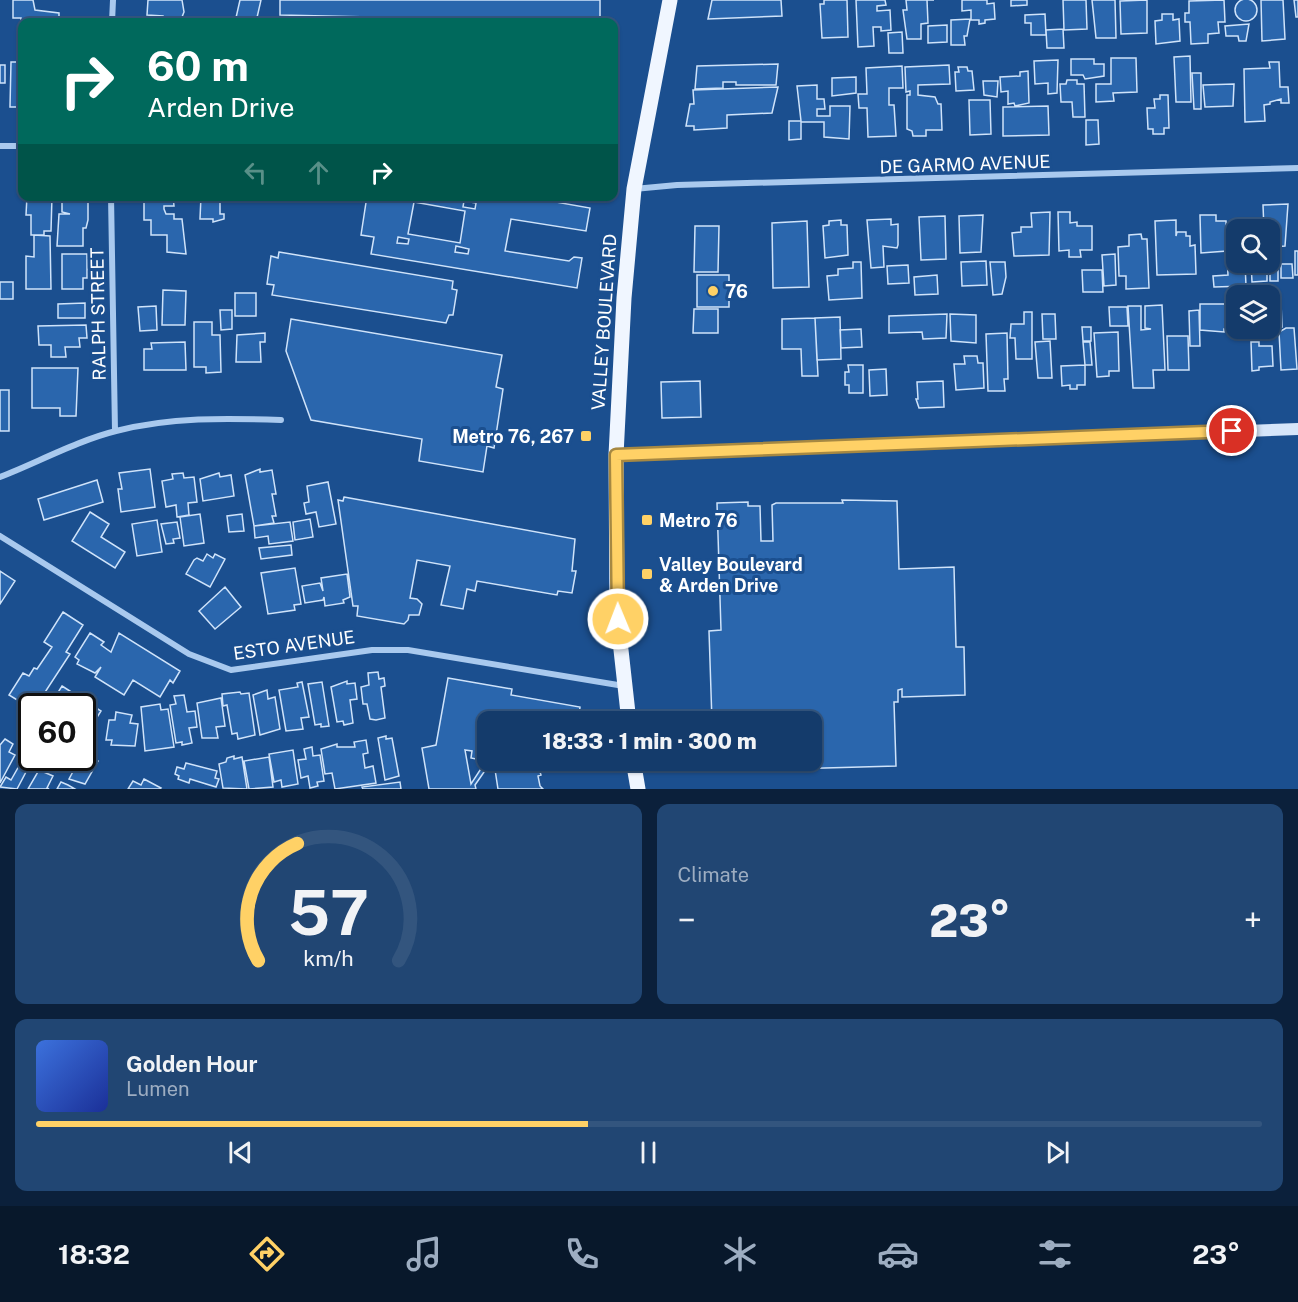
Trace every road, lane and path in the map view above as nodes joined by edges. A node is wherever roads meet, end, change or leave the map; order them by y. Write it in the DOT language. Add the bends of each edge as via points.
graph roads {
  1 [pos="112,0"];
  2 [pos="670,0"];
  3 [pos="112,18"];
  4 [pos="0,146"];
  5 [pos="18,146"];
  6 [pos="1298,168"];
  7 [pos="634,189"];
  8 [pos="111,201"];
  9 [pos="281,420"];
  10 [pos="1298,429"];
  11 [pos="115,431"];
  12 [pos="616,455"];
  13 [pos="0,477"];
  14 [pos="0,536"];
  15 [pos="625,686"];
  16 [pos="628,711"];
  17 [pos="635,771"];
  18 [pos="638,789"];
  1 -- 3 [label="street"];
  2 -- 7 [label="main road, VALLEY BOULEVARD"];
  4 -- 5 [label="street"];
  6 -- 7 [label="street, DE GARMO AVENUE"];
  7 -- 12 [label="main road, VALLEY BOULEVARD"];
  8 -- 11 [label="street, RALPH STREET"];
  9 -- 11 [label="street" via="174,421"];
  10 -- 12 [label="street"];
  11 -- 13 [label="street"];
  12 -- 15 [label="main road, VALLEY BOULEVARD" via="617,614"];
  14 -- 15 [label="street, ESTO AVENUE" via="189,654 231,670 372,650 408,650"];
  15 -- 16 [label="main road, VALLEY BOULEVARD"];
  17 -- 18 [label="main road"];
}
